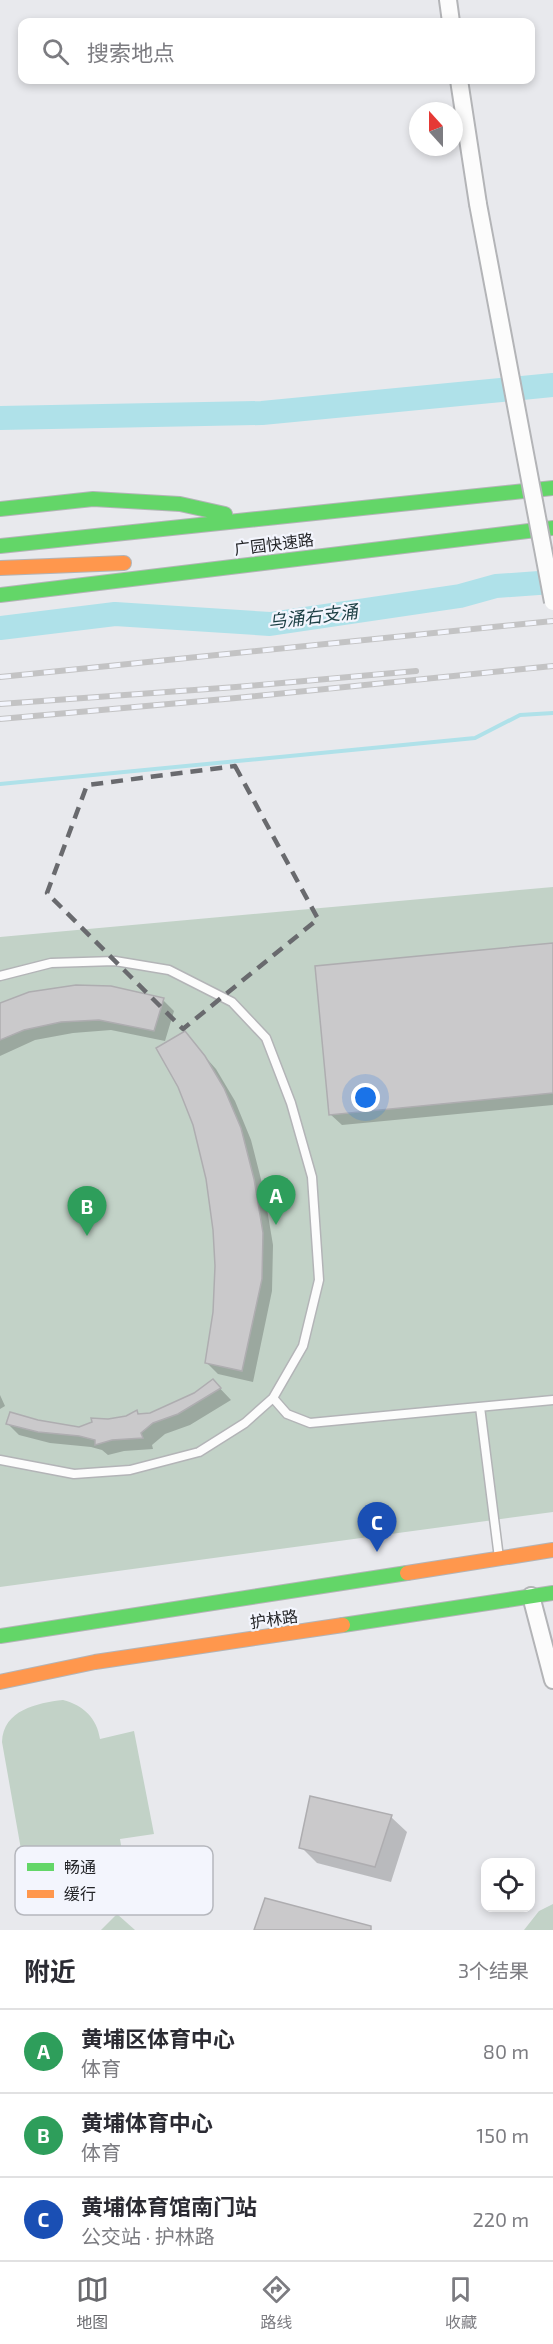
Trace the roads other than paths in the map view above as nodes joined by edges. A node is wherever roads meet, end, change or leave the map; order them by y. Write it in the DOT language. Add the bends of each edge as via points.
graph roads {
  1 [pos="448,0"];
  2 [pos="450,18"];
  3 [pos="460,84"];
  4 [pos="553,488"];
  5 [pos="0,509"];
  6 [pos="247,519"];
  7 [pos="553,528"];
  8 [pos="0,546"];
  9 [pos="286,559"];
  10 [pos="0,568"];
  11 [pos="0,595"];
  12 [pos="553,602"];
  13 [pos="0,976"];
  14 [pos="273,1398"];
  15 [pos="553,1400"];
  16 [pos="480,1407"];
  17 [pos="0,1460"];
  18 [pos="553,1550"];
  19 [pos="499,1558"];
  20 [pos="553,1593"];
  21 [pos="531,1596"];
  22 [pos="0,1636"];
  23 [pos="553,1680"];
  24 [pos="0,1682"];
  1 -- 2 [label="street"];
  3 -- 12 [label="street, bridge" via="478,204"];
  4 -- 6 [label="main road, 广园快速路"];
  5 -- 6 [label="main road" via="93,499 132,500 180,504"];
  6 -- 8 [label="main road, 广园快速路"];
  7 -- 9 [label="main road, 广园快速路"];
  9 -- 10 [label="main road"];
  9 -- 11 [label="main road, 广园快速路"];
  13 -- 14 [label="lane" via="51,963 114,961 169,970 232,1002 266,1038 291,1103 312,1177 319,1280 303,1346"];
  14 -- 16 [label="lane" via="287,1413 310,1423"];
  14 -- 17 [label="lane" via="245,1423 199,1452 130,1470 74,1474"];
  15 -- 16 [label="lane"];
  16 -- 19 [label="lane"];
  18 -- 19 [label="main road, 护林路"];
  19 -- 22 [label="main road, 护林路"];
  20 -- 21 [label="main road, 护林路"];
  21 -- 23 [label="street"];
  21 -- 24 [label="main road, 护林路" via="95,1662"];
}
